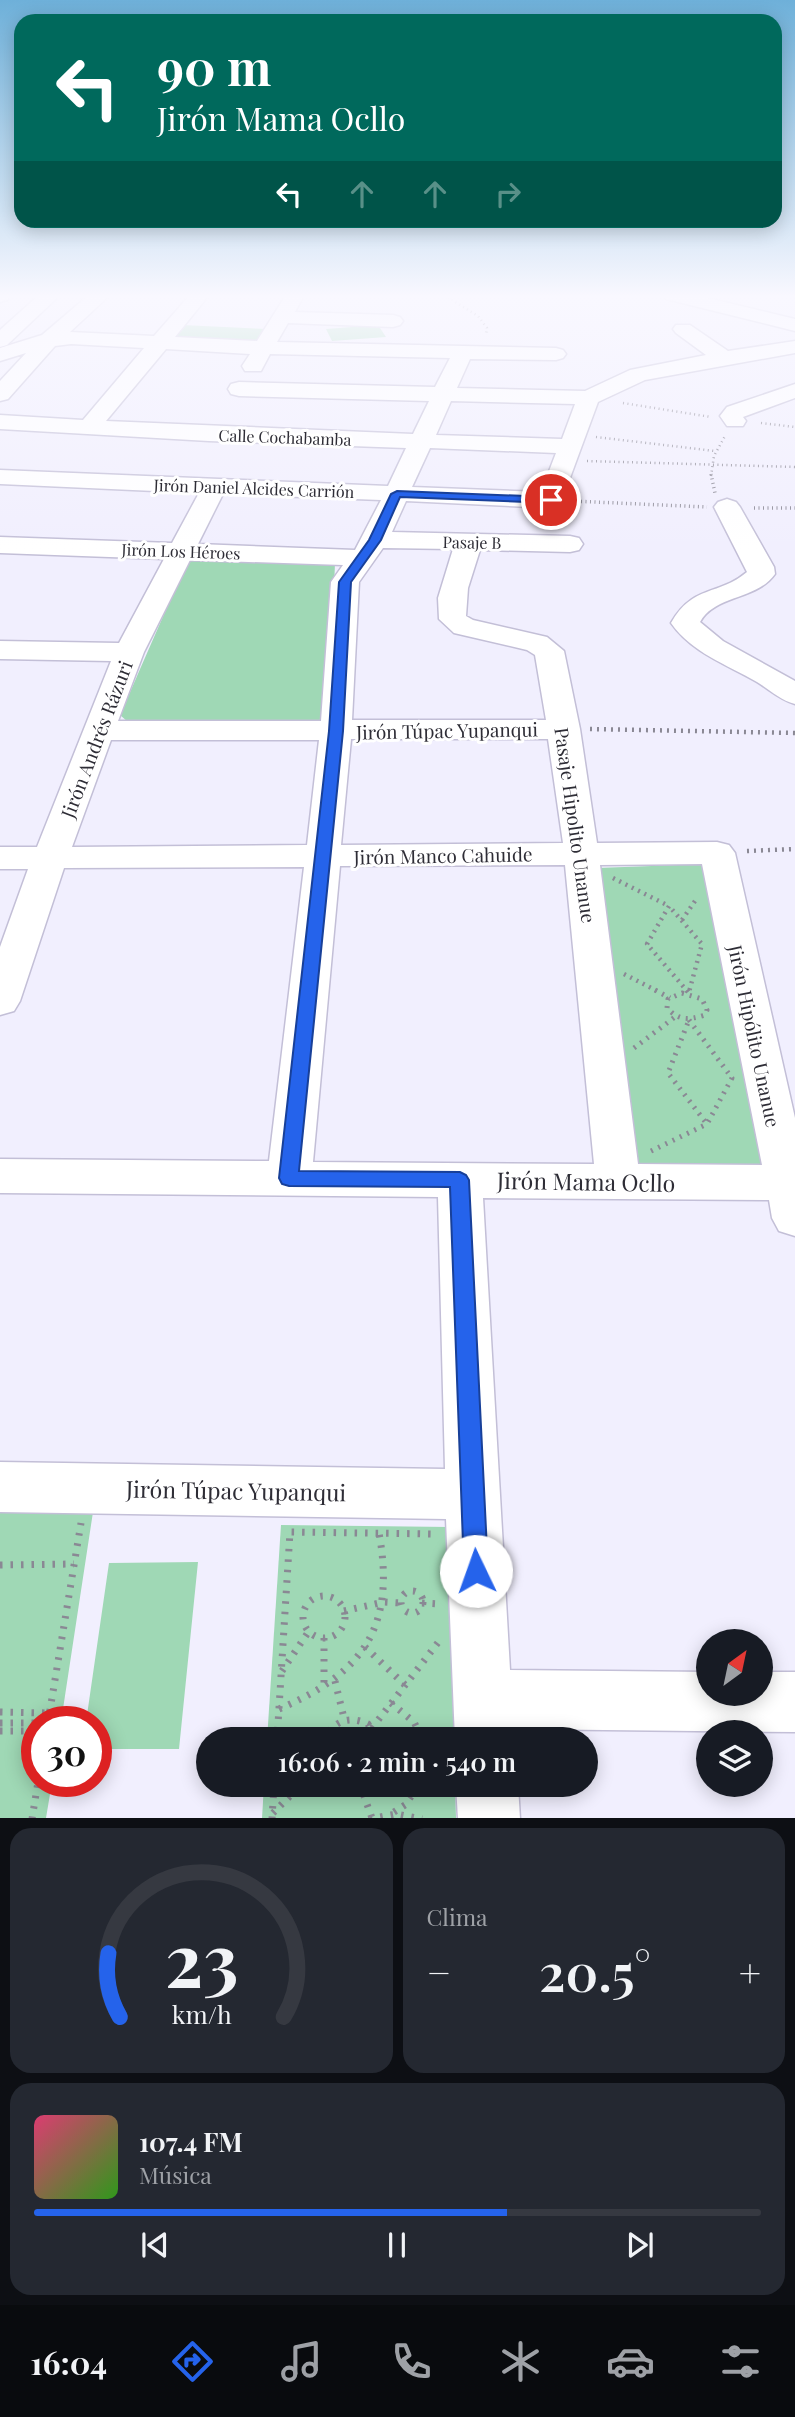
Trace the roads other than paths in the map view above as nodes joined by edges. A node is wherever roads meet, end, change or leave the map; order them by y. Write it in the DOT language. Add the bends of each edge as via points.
graph roads {
  1 [pos="13,380"];
  2 [pos="129,380"];
  3 [pos="245,380"];
  4 [pos="450,380"];
  5 [pos="629,380"];
  6 [pos="239,389"];
  7 [pos="795,391"];
  8 [pos="0,394"];
  9 [pos="443,394"];
  10 [pos="587,398"];
  11 [pos="735,421"];
  12 [pos="0,422"];
  13 [pos="89,427"];
  14 [pos="209,435"];
  15 [pos="421,441"];
  16 [pos="570,447"];
  17 [pos="188,468"];
  18 [pos="0,477"];
  19 [pos="214,486"];
  20 [pos="397,494"];
  21 [pos="727,507"];
  22 [pos="469,542"];
  23 [pos="570,544"];
  24 [pos="0,545"];
  25 [pos="368,549"];
  26 [pos="182,551"];
  27 [pos="0,650"];
  28 [pos="130,652"];
  29 [pos="795,695"];
  30 [pos="564,729"];
  31 [pos="99,731"];
  32 [pos="336,731"];
  33 [pos="322,857"];
  34 [pos="0,858"];
  35 [pos="50,858"];
  36 [pos="593,864"];
  37 [pos="711,871"];
  38 [pos="0,1002"];
  39 [pos="0,1176"];
  40 [pos="289,1178"];
  41 [pos="460,1180"];
  42 [pos="618,1181"];
  43 [pos="792,1195"];
  44 [pos="0,1487"];
  45 [pos="458,1514"];
  46 [pos="795,1702"];
  47 [pos="484,1719"];
  48 [pos="488,1797"];
  49 [pos="489,1818"];
  1 -- 8 [label="street"];
  2 -- 13 [label="street"];
  3 -- 6 [label="street"];
  4 -- 9 [label="street"];
  5 -- 10 [label="street"];
  6 -- 9 [label="street"];
  6 -- 14 [label="street"];
  7 -- 11 [label="street" via="735,412 731,416"];
  9 -- 10 [label="street"];
  9 -- 15 [label="street"];
  10 -- 16 [label="street"];
  12 -- 13 [label="street, Calle Cochabamba"];
  13 -- 14 [label="street, Calle Cochabamba"];
  14 -- 15 [label="street, Calle Cochabamba"];
  14 -- 17 [label="street"];
  15 -- 16 [label="street, Calle Cochabamba"];
  15 -- 20 [label="street"];
  16 -- 20 [label="street, Jirón Daniel Alcides Carrión" via="551,500"];
  17 -- 18 [label="street, Jirón Daniel Alcides Carrión"];
  17 -- 19 [label="street, Jirón Daniel Alcides Carrión"];
  19 -- 20 [label="street, Jirón Daniel Alcides Carrión"];
  19 -- 26 [label="street, Jirón Andrés Rázuri"];
  20 -- 25 [label="street"];
  21 -- 29 [label="street" via="761,574 754,582 689,612 685,623 696,636"];
  22 -- 23 [label="street, Pasaje B"];
  22 -- 25 [label="street, Pasaje B"];
  22 -- 30 [label="street, Pasaje Hipolito Unanue" via="455,583 455,622 549,651"];
  24 -- 26 [label="street, Jirón Los Héroes"];
  25 -- 26 [label="street, Jirón Los Héroes"];
  25 -- 32 [label="street" via="345,582"];
  26 -- 28 [label="street, Jirón Andrés Rázuri"];
  27 -- 28 [label="street"];
  28 -- 31 [label="street, Jirón Andrés Rázuri"];
  30 -- 32 [label="street, Jirón Túpac Yupanqui"];
  30 -- 36 [label="street, Pasaje Hipolito Unanue"];
  31 -- 32 [label="street, Jirón Túpac Yupanqui"];
  31 -- 35 [label="street, Jirón Andrés Rázuri"];
  32 -- 33 [label="street"];
  33 -- 35 [label="street, Jirón Manco Cahuide"];
  33 -- 36 [label="street, Jirón Manco Cahuide"];
  33 -- 40 [label="street"];
  34 -- 35 [label="street, Jirón Manco Cahuide"];
  35 -- 38 [label="street, Jirón Andrés Rázuri"];
  36 -- 37 [label="street, Jirón Manco Cahuide"];
  36 -- 42 [label="street, Pasaje Hipolito Unanue"];
  37 -- 43 [label="street, Jirón Hipólito Unanue"];
  39 -- 40 [label="street, Jirón Mama Ocllo"];
  40 -- 41 [label="street, Jirón Mama Ocllo"];
  41 -- 42 [label="street, Jirón Mama Ocllo"];
  41 -- 45 [label="street"];
  42 -- 43 [label="street, Jirón Mama Ocllo"];
  44 -- 45 [label="street, Jirón Túpac Yupanqui"];
  45 -- 47 [label="street"];
  46 -- 47 [label="street"];
  48 -- 49 [label="street"];
}
